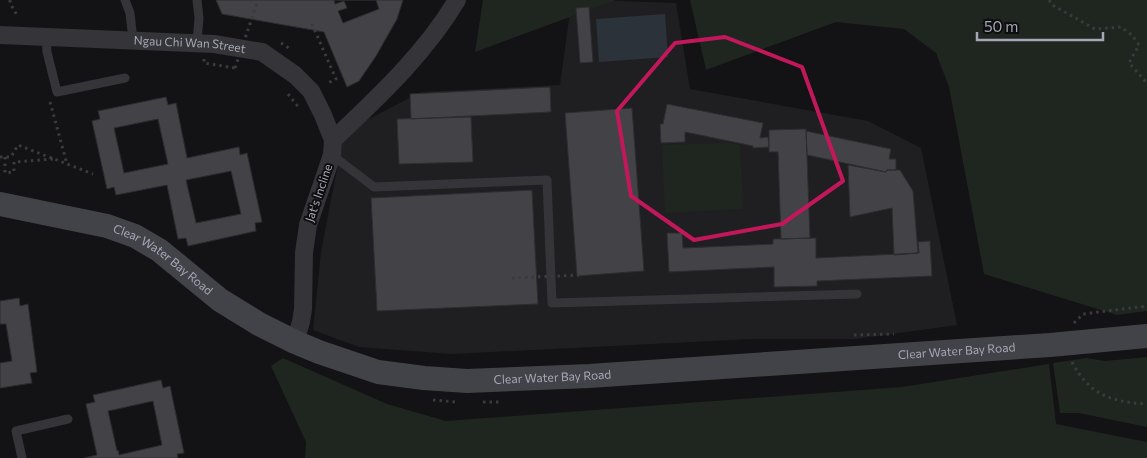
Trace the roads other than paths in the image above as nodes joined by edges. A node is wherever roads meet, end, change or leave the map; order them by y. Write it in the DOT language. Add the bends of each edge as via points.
graph roads {
  1 [pos="125,0"];
  2 [pos="457,0"];
  3 [pos="200,1"];
  4 [pos="0,35"];
  5 [pos="46,37"];
  6 [pos="133,40"];
  7 [pos="197,42"];
  8 [pos="125,78"];
  9 [pos="332,148"];
  10 [pos="0,204"];
  11 [pos="856,294"];
  12 [pos="1147,336"];
  13 [pos="295,342"];
  14 [pos="68,419"];
  15 [pos="22,458"];
  1 -- 6 [label="lane"];
  2 -- 9 [label="street, Jat's Incline" via="430,40"];
  3 -- 7 [label="lane"];
  4 -- 5 [label="street, Ngau Chi Wan Street"];
  5 -- 6 [label="street, Ngau Chi Wan Street"];
  5 -- 8 [label="lane" via="57,92"];
  6 -- 7 [label="street, Ngau Chi Wan Street"];
  7 -- 9 [label="street, Ngau Chi Wan Street" via="262,52 295,74 311,91 323,115"];
  9 -- 11 [label="lane" via="374,187 547,180 552,303"];
  9 -- 13 [label="street, Jat's Incline" via="308,225 303,309"];
  10 -- 13 [label="main road, Clear Water Bay Road" via="107,226 135,236 159,250 220,300"];
  12 -- 13 [label="main road, Clear Water Bay Road" via="705,369 467,381 378,372"];
  14 -- 15 [label="lane" via="16,431"];
}
